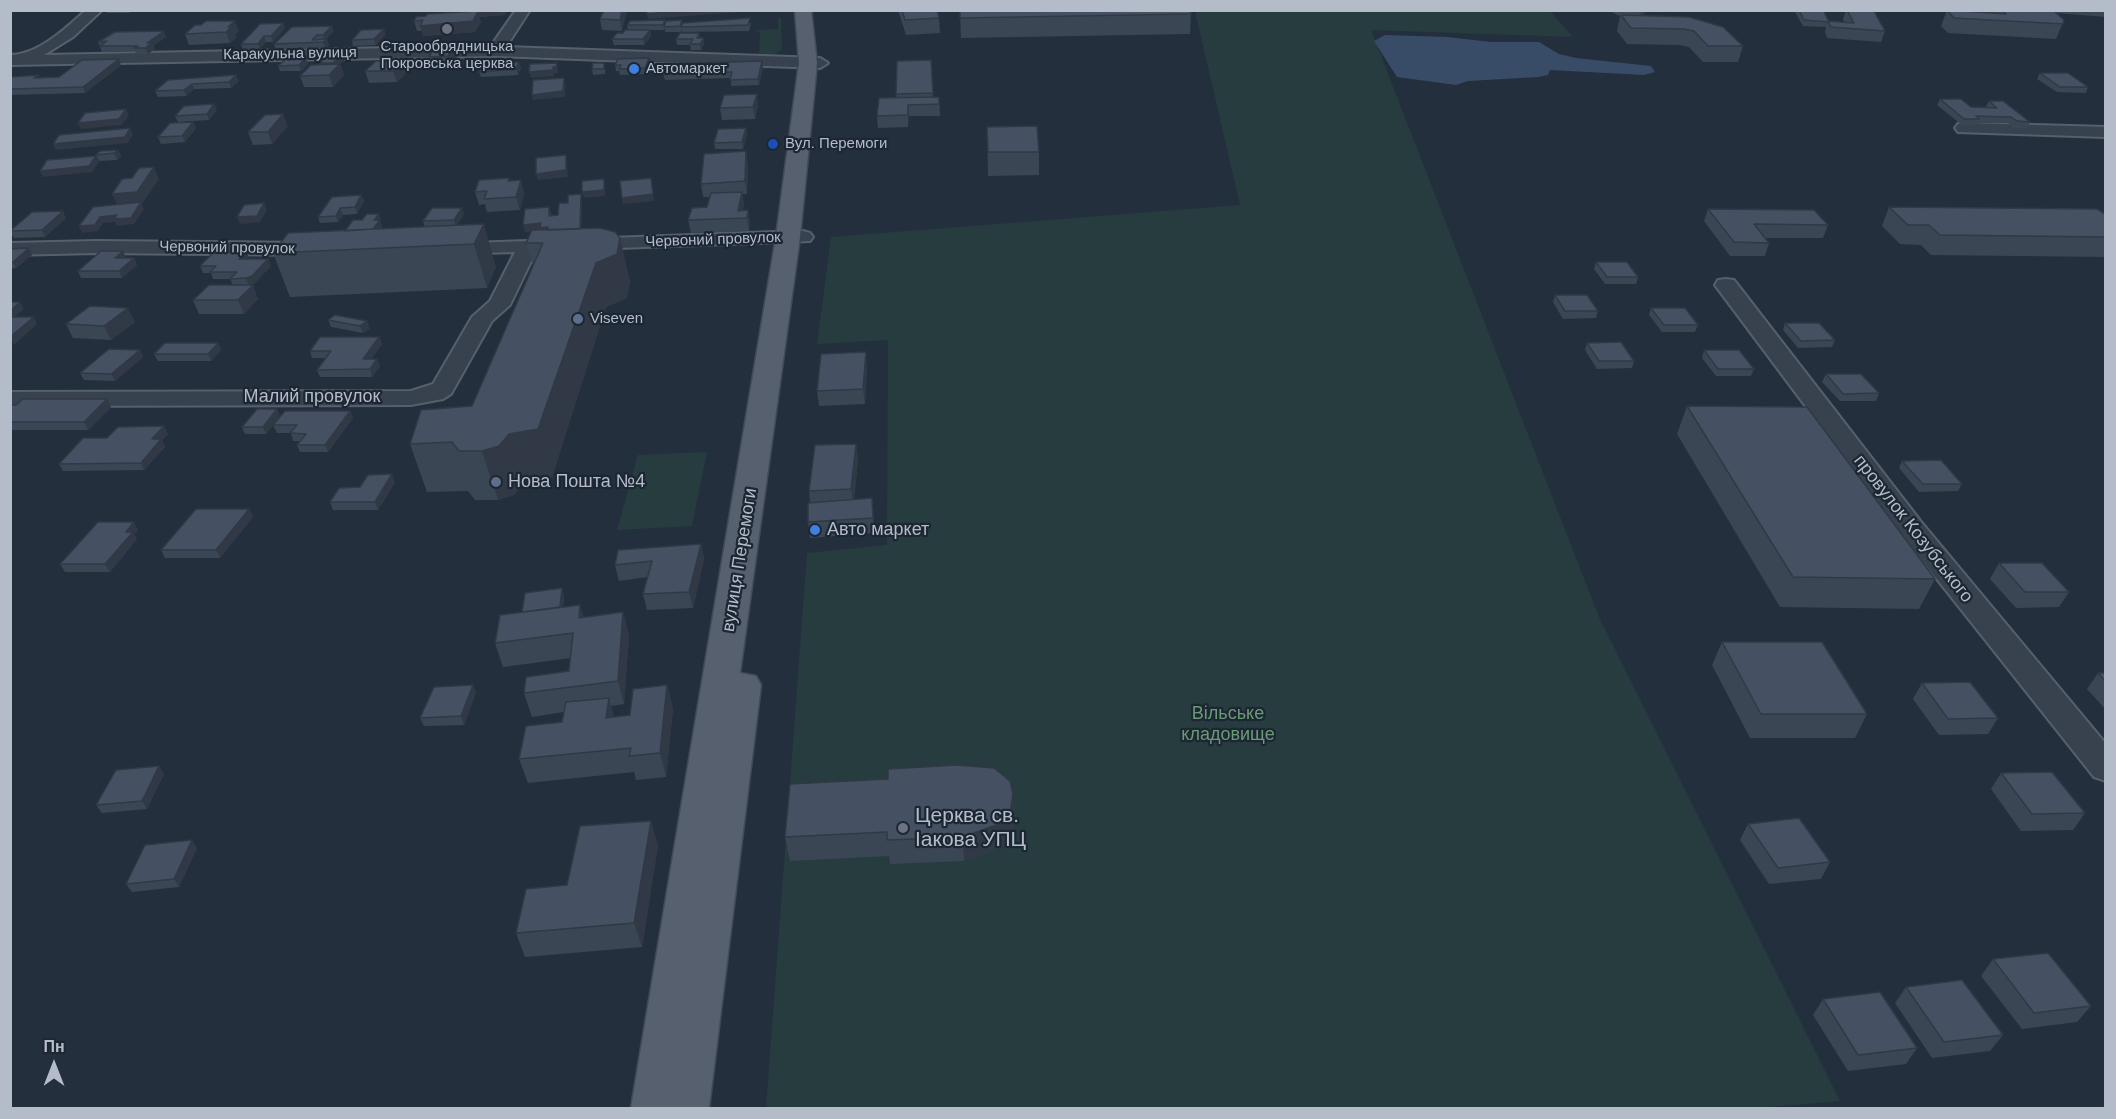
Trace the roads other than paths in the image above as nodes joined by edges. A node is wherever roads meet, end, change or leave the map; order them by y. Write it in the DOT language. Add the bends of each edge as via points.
graph roads {
  1 [pos="94,10"];
  2 [pos="523,10"];
  3 [pos="803,10"];
  4 [pos="815,10"];
  5 [pos="496,51"];
  6 [pos="18,60"];
  7 [pos="814,63"];
  8 [pos="1964,128"];
  9 [pos="2106,132"];
  10 [pos="796,237"];
  11 [pos="528,246"];
  12 [pos="436,248"];
  13 [pos="10,249"];
  14 [pos="334,249"];
  15 [pos="1726,285"];
  16 [pos="10,399"];
  17 [pos="2106,768"];
  18 [pos="655,1108"];
  19 [pos="684,1108"];
  1 -- 6 [label="street" via="68,34"];
  2 -- 5 [label="street"];
  3 -- 7 [label="main road, вулиця Перемоги"];
  4 -- 7 [label="main road, вулиця Перемоги"];
  5 -- 6 [label="street, Каракульна вулиця"];
  5 -- 7 [label="street, Каракульна вулиця"];
  7 -- 10 [label="main road, вулиця Перемоги"];
  8 -- 9 [label="street"];
  10 -- 11 [label="street, Червоний провулок"];
  10 -- 18 [label="main road, вулиця Перемоги"];
  10 -- 19 [label="main road, вулиця Перемоги" via="761,562"];
  11 -- 12 [label="street, Червоний провулок"];
  11 -- 16 [label="street, Малий провулок" via="500,305 483,317 442,389 434,394 411,398"];
  13 -- 14 [label="street, Червоний провулок"];
  15 -- 17 [label="street, провулок Козубського" via="1809,398 2025,672"];
}
